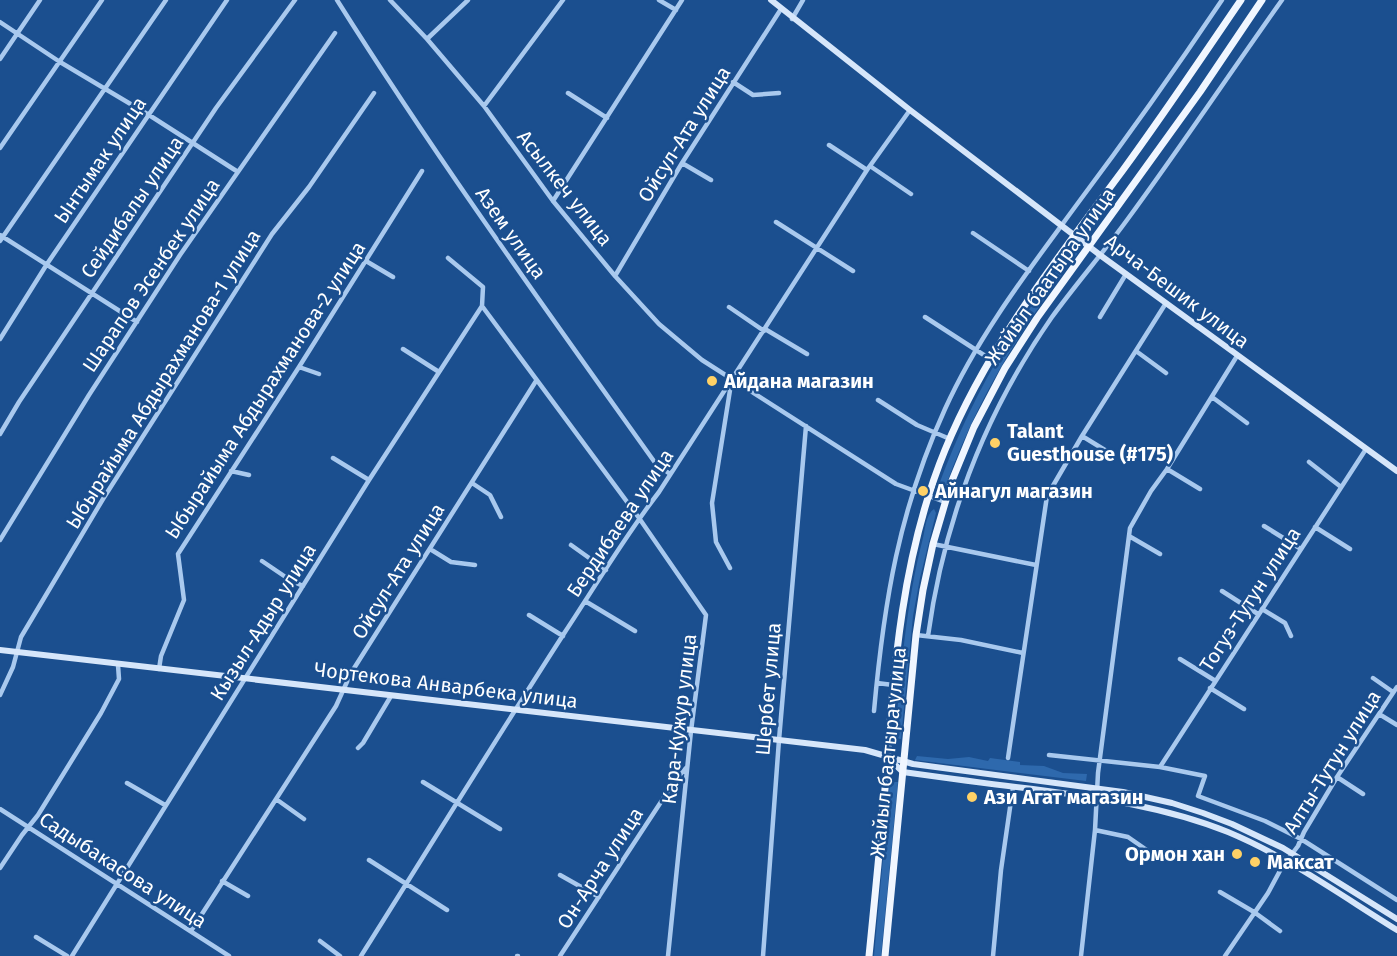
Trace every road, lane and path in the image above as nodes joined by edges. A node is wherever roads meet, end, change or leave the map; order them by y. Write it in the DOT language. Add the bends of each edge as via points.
graph roads {
  1 [pos="40,0"];
  2 [pos="102,0"];
  3 [pos="166,0"];
  4 [pos="227,0"];
  5 [pos="295,0"];
  6 [pos="337,0"];
  7 [pos="390,0"];
  8 [pos="468,0"];
  9 [pos="563,0"];
  10 [pos="659,0"];
  11 [pos="682,0"];
  12 [pos="771,0"];
  13 [pos="803,0"];
  14 [pos="1222,0"];
  15 [pos="1241,0"];
  16 [pos="1262,0"];
  17 [pos="1282,0"];
  18 [pos="781,9"];
  19 [pos="676,10"];
  20 [pos="792,19"];
  21 [pos="0,22"];
  22 [pos="335,33"];
  23 [pos="17,34"];
  24 [pos="427,39"];
  25 [pos="0,59"];
  26 [pos="60,62"];
  27 [pos="733,82"];
  28 [pos="106,88"];
  29 [pos="374,93"];
  30 [pos="568,93"];
  31 [pos="779,93"];
  32 [pos="484,106"];
  33 [pos="910,110"];
  34 [pos="149,115"];
  35 [pos="607,118"];
  36 [pos="193,143"];
  37 [pos="829,145"];
  38 [pos="0,148"];
  39 [pos="682,163"];
  40 [pos="869,168"];
  41 [pos="422,171"];
  42 [pos="238,172"];
  43 [pos="711,180"];
  44 [pos="911,194"];
  45 [pos="553,201"];
  46 [pos="776,222"];
  47 [pos="1062,225"];
  48 [pos="973,233"];
  49 [pos="1075,235"];
  50 [pos="1,237"];
  51 [pos="1089,246"];
  52 [pos="818,248"];
  53 [pos="1100,255"];
  54 [pos="448,258"];
  55 [pos="366,261"];
  56 [pos="47,264"];
  57 [pos="853,271"];
  58 [pos="1029,271"];
  59 [pos="1126,274"];
  60 [pos="615,276"];
  61 [pos="393,277"];
  62 [pos="92,293"];
  63 [pos="1166,303"];
  64 [pos="482,306"];
  65 [pos="729,307"];
  66 [pos="925,317"];
  67 [pos="1100,317"];
  68 [pos="137,322"];
  69 [pos="765,330"];
  70 [pos="0,339"];
  71 [pos="403,350"];
  72 [pos="976,351"];
  73 [pos="1136,351"];
  74 [pos="807,354"];
  75 [pos="1237,356"];
  76 [pos="990,359"];
  77 [pos="299,366"];
  78 [pos="439,372"];
  79 [pos="1166,373"];
  80 [pos="319,374"];
  81 [pos="732,378"];
  82 [pos="536,381"];
  83 [pos="1212,397"];
  84 [pos="878,400"];
  85 [pos="1247,423"];
  86 [pos="806,426"];
  87 [pos="935,433"];
  88 [pos="0,434"];
  89 [pos="1082,435"];
  90 [pos="950,439"];
  91 [pos="1366,449"];
  92 [pos="1113,455"];
  93 [pos="333,458"];
  94 [pos="1309,462"];
  95 [pos="1167,469"];
  96 [pos="231,471"];
  97 [pos="1397,471"];
  98 [pos="670,474"];
  99 [pos="249,475"];
  100 [pos="369,480"];
  101 [pos="472,483"];
  102 [pos="1341,487"];
  103 [pos="1200,489"];
  104 [pos="913,491"];
  105 [pos="928,496"];
  106 [pos="945,502"];
  107 [pos="501,518"];
  108 [pos="639,519"];
  109 [pos="1264,526"];
  110 [pos="1315,527"];
  111 [pos="1129,536"];
  112 [pos="0,540"];
  113 [pos="933,544"];
  114 [pos="571,545"];
  115 [pos="945,546"];
  116 [pos="430,549"];
  117 [pos="1301,549"];
  118 [pos="1350,549"];
  119 [pos="1160,554"];
  120 [pos="262,561"];
  121 [pos="475,565"];
  122 [pos="1036,565"];
  123 [pos="730,568"];
  124 [pos="606,570"];
  125 [pos="303,586"];
  126 [pos="1222,591"];
  127 [pos="585,602"];
  128 [pos="1262,609"];
  129 [pos="1258,614"];
  130 [pos="529,615"];
  131 [pos="635,631"];
  132 [pos="916,635"];
  133 [pos="563,636"];
  134 [pos="928,636"];
  135 [pos="1291,636"];
  136 [pos="0,650"];
  137 [pos="17,652"];
  138 [pos="1023,653"];
  139 [pos="1180,659"];
  140 [pos="118,665"];
  141 [pos="159,669"];
  142 [pos="1373,678"];
  143 [pos="244,679"];
  144 [pos="1214,681"];
  145 [pos="877,683"];
  146 [pos="893,685"];
  147 [pos="1397,687"];
  148 [pos="1210,688"];
  149 [pos="344,690"];
  150 [pos="1393,692"];
  151 [pos="0,695"];
  152 [pos="391,696"];
  153 [pos="1244,709"];
  154 [pos="515,710"];
  155 [pos="874,711"];
  156 [pos="1379,714"];
  157 [pos="1397,725"];
  158 [pos="691,731"];
  159 [pos="779,740"];
  160 [pos="358,748"];
  161 [pos="1049,755"];
  162 [pos="887,758"];
  163 [pos="1008,758"];
  164 [pos="1100,760"];
  165 [pos="904,763"];
  166 [pos="687,767"];
  167 [pos="1160,767"];
  168 [pos="903,772"];
  169 [pos="1337,777"];
  170 [pos="423,782"];
  171 [pos="127,783"];
  172 [pos="1013,787"];
  173 [pos="1097,788"];
  174 [pos="1363,794"];
  175 [pos="1097,798"];
  176 [pos="276,799"];
  177 [pos="458,802"];
  178 [pos="165,805"];
  179 [pos="0,809"];
  180 [pos="304,819"];
  181 [pos="28,827"];
  182 [pos="500,829"];
  183 [pos="1095,830"];
  184 [pos="1301,839"];
  185 [pos="1151,854"];
  186 [pos="1293,854"];
  187 [pos="369,860"];
  188 [pos="1287,862"];
  189 [pos="0,868"];
  190 [pos="560,875"];
  191 [pos="222,881"];
  192 [pos="117,883"];
  193 [pos="406,884"];
  194 [pos="1220,892"];
  195 [pos="248,896"];
  196 [pos="599,897"];
  197 [pos="1397,900"];
  198 [pos="447,910"];
  199 [pos="1254,912"];
  200 [pos="1397,918"];
  201 [pos="1397,930"];
  202 [pos="190,931"];
  203 [pos="1280,931"];
  204 [pos="36,937"];
  205 [pos="320,941"];
  206 [pos="66,956"];
  207 [pos="72,956"];
  208 [pos="229,956"];
  209 [pos="340,956"];
  210 [pos="361,956"];
  211 [pos="560,956"];
  212 [pos="668,956"];
  213 [pos="763,956"];
  214 [pos="869,956"];
  215 [pos="885,956"];
  216 [pos="993,956"];
  217 [pos="1081,956"];
  218 [pos="1225,956"];
  1 -- 23 [label="street"];
  2 -- 26 [label="street"];
  3 -- 28 [label="street"];
  4 -- 34 [label="street, Ынтымак улица"];
  5 -- 36 [label="street, Сейдибалы улица"];
  6 -- 98 [label="street, Азем улица" via="556,324 656,464"];
  7 -- 24 [label="street, Асылкеч улица"];
  8 -- 24 [label="street"];
  9 -- 32 [label="street"];
  10 -- 19 [label="street"];
  11 -- 19 [label="street"];
  12 -- 18 [label="street, Арча-Бешик улица"];
  13 -- 20 [label="street"];
  14 -- 47 [label="street"];
  15 -- 49 [label="main road, Жайыл баатыра улица"];
  16 -- 51 [label="main road, Жайыл баатыра улица"];
  17 -- 53 [label="street"];
  18 -- 20 [label="street, Арча-Бешик улица"];
  18 -- 27 [label="street, Ойсул-Ата улица"];
  19 -- 35 [label="street"];
  20 -- 33 [label="street, Арча-Бешик улица"];
  21 -- 23 [label="street"];
  22 -- 42 [label="street, Шарапов Эсенбек улица"];
  23 -- 25 [label="street"];
  23 -- 26 [label="street"];
  24 -- 32 [label="street, Асылкеч улица"];
  26 -- 28 [label="street"];
  26 -- 38 [label="street"];
  27 -- 31 [label="street" via="753,95"];
  27 -- 39 [label="street, Ойсул-Ата улица"];
  28 -- 34 [label="street"];
  28 -- 50 [label="street"];
  29 -- 137 [label="street, Ыбырайыма Абдырахманова-1 улица" via="272,234 192,357 44,598 21,637"];
  30 -- 35 [label="street"];
  32 -- 45 [label="street, Асылкеч улица"];
  33 -- 40 [label="street, Бердибаева улица"];
  33 -- 47 [label="street, Арча-Бешик улица"];
  34 -- 36 [label="street"];
  34 -- 56 [label="street, Ынтымак улица"];
  35 -- 45 [label="street"];
  36 -- 42 [label="street"];
  36 -- 62 [label="street, Сейдибалы улица"];
  37 -- 40 [label="street"];
  39 -- 43 [label="street"];
  39 -- 60 [label="street, Ойсул-Ата улица"];
  40 -- 44 [label="street"];
  40 -- 52 [label="street, Бердибаева улица"];
  41 -- 55 [label="street, Ыбырайыма Абдырахманова-2 улица"];
  42 -- 68 [label="street, Шарапов Эсенбек улица"];
  45 -- 60 [label="street, Асылкеч улица"];
  46 -- 52 [label="street"];
  47 -- 49 [label="street, Арча-Бешик улица"];
  47 -- 58 [label="street"];
  48 -- 58 [label="street"];
  49 -- 51 [label="street, Арча-Бешик улица"];
  49 -- 76 [label="main road, Жайыл баатыра улица"];
  50 -- 56 [label="street"];
  51 -- 53 [label="street, Арча-Бешик улица"];
  51 -- 106 [label="main road, Жайыл баатыра улица" via="1005,368 974,427"];
  52 -- 57 [label="street"];
  52 -- 69 [label="street, Бердибаева улица"];
  53 -- 59 [label="street, Арча-Бешик улица"];
  53 -- 115 [label="street" via="1051,319 1005,393 969,471"];
  54 -- 64 [label="street, Кара-Кужур улица" via="483,287"];
  55 -- 61 [label="street"];
  55 -- 77 [label="street, Ыбырайыма Абдырахманова-2 улица"];
  56 -- 62 [label="street"];
  56 -- 70 [label="street, Ынтымак улица"];
  58 -- 72 [label="street"];
  59 -- 63 [label="street, Арча-Бешик улица"];
  59 -- 67 [label="street"];
  60 -- 81 [label="street, Асылкеч улица" via="660,324 702,360"];
  62 -- 68 [label="street"];
  62 -- 88 [label="street, Сейдибалы улица"];
  63 -- 73 [label="street"];
  63 -- 75 [label="street, Арча-Бешик улица"];
  64 -- 78 [label="street, Кызыл-Адыр улица"];
  64 -- 82 [label="street, Кара-Кужур улица"];
  65 -- 69 [label="street"];
  66 -- 72 [label="street"];
  68 -- 112 [label="street, Шарапов Эсенбек улица"];
  69 -- 74 [label="street"];
  69 -- 81 [label="street, Бердибаева улица"];
  71 -- 78 [label="street"];
  72 -- 76 [label="street"];
  72 -- 87 [label="street"];
  73 -- 79 [label="street"];
  73 -- 89 [label="street"];
  75 -- 83 [label="street"];
  75 -- 91 [label="street, Арча-Бешик улица"];
  76 -- 90 [label="main road, Жайыл баатыра улица"];
  77 -- 80 [label="street"];
  77 -- 96 [label="street, Ыбырайыма Абдырахманова-2 улица"];
  78 -- 100 [label="street, Кызыл-Адыр улица"];
  81 -- 86 [label="street, Асылкеч улица"];
  81 -- 98 [label="street, Бердибаева улица"];
  81 -- 123 [label="street" via="712,503 716,542"];
  82 -- 101 [label="street, Ойсул-Ата улица"];
  82 -- 108 [label="street, Кара-Кужур улица"];
  83 -- 85 [label="street"];
  83 -- 95 [label="street"];
  84 -- 87 [label="street"];
  86 -- 104 [label="street, Асылкеч улица"];
  86 -- 159 [label="street, Шербет улица"];
  87 -- 90 [label="street"];
  87 -- 104 [label="street"];
  89 -- 92 [label="street"];
  89 -- 122 [label="street" via="1047,496"];
  90 -- 105 [label="main road, Жайыл баатыра улица"];
  91 -- 97 [label="street, Арча-Бешик улица"];
  91 -- 102 [label="street, Тогуз-Тутун улица"];
  93 -- 100 [label="street"];
  94 -- 102 [label="street"];
  95 -- 103 [label="street"];
  95 -- 111 [label="street" via="1132,523"];
  96 -- 99 [label="street"];
  96 -- 141 [label="street, Ыбырайыма Абдырахманова-2 улица" via="178,554 184,600"];
  98 -- 108 [label="street, Бердибаева улица"];
  100 -- 125 [label="street, Кызыл-Адыр улица"];
  101 -- 107 [label="street" via="489,495"];
  101 -- 116 [label="street, Ойсул-Ата улица"];
  102 -- 110 [label="street, Тогуз-Тутун улица"];
  104 -- 105 [label="street, Асылкеч улица"];
  104 -- 145 [label="street" via="892,567"];
  105 -- 106 [label="street, Асылкеч улица"];
  105 -- 146 [label="main road, Жайыл баатыра улица" via="906,583"];
  106 -- 113 [label="main road, Жайыл баатыра улица"];
  108 -- 124 [label="street, Бердибаева улица"];
  108 -- 158 [label="street, Кара-Кужур улица" via="706,615"];
  109 -- 117 [label="street"];
  110 -- 117 [label="street, Тогуз-Тутун улица"];
  110 -- 118 [label="street"];
  111 -- 119 [label="street"];
  111 -- 164 [label="street"];
  113 -- 115 [label="street"];
  113 -- 132 [label="main road, Жайыл баатыра улица"];
  114 -- 124 [label="street"];
  115 -- 122 [label="street"];
  115 -- 134 [label="street"];
  116 -- 121 [label="street" via="451,562"];
  116 -- 149 [label="street, Ойсул-Ата улица"];
  117 -- 128 [label="street, Тогуз-Тутун улица"];
  120 -- 125 [label="street"];
  122 -- 138 [label="street"];
  124 -- 127 [label="street, Бердибаева улица"];
  125 -- 143 [label="street, Кызыл-Адыр улица"];
  126 -- 129 [label="street"];
  127 -- 131 [label="street"];
  127 -- 133 [label="street, Бердибаева улица"];
  128 -- 129 [label="street, Тогуз-Тутун улица"];
  128 -- 135 [label="street" via="1285,623"];
  129 -- 144 [label="street, Тогуз-Тутун улица"];
  130 -- 133 [label="street"];
  132 -- 134 [label="street"];
  132 -- 165 [label="main road, Жайыл баатыра улица"];
  133 -- 154 [label="street, Бердибаева улица"];
  134 -- 138 [label="street"];
  136 -- 137 [label="street, Чортекова Анварбека улица"];
  137 -- 140 [label="street, Чортекова Анварбека улица"];
  137 -- 151 [label="street, Ыбырайыма Абдырахманова-1 улица"];
  138 -- 163 [label="street"];
  139 -- 144 [label="street"];
  140 -- 141 [label="street, Чортекова Анварбека улица"];
  140 -- 181 [label="street" via="119,679 101,713"];
  141 -- 143 [label="street, Чортекова Анварбека улица"];
  142 -- 150 [label="street"];
  143 -- 149 [label="street, Чортекова Анварбека улица"];
  143 -- 178 [label="street, Кызыл-Адыр улица"];
  144 -- 148 [label="street, Тогуз-Тутун улица"];
  145 -- 146 [label="street"];
  145 -- 155 [label="street"];
  146 -- 162 [label="main road, Жайыл баатыра улица"];
  147 -- 150 [label="street, Алты-Тутун улица"];
  148 -- 153 [label="street"];
  148 -- 167 [label="street, Тогуз-Тутун улица"];
  149 -- 152 [label="street, Чортекова Анварбека улица"];
  149 -- 176 [label="street, Ойсул-Ата улица"];
  150 -- 156 [label="street, Алты-Тутун улица"];
  152 -- 154 [label="street, Чортекова Анварбека улица"];
  152 -- 160 [label="street"];
  154 -- 158 [label="street, Чортекова Анварбека улица"];
  154 -- 177 [label="street, Бердибаева улица"];
  156 -- 157 [label="street"];
  156 -- 169 [label="street, Алты-Тутун улица"];
  158 -- 159 [label="street, Чортекова Анварбека улица"];
  158 -- 166 [label="street, Кара-Кужур улица"];
  159 -- 162 [label="street, Чортекова Анварбека улица" via="865,750"];
  159 -- 213 [label="street, Шербет улица"];
  161 -- 164 [label="street"];
  162 -- 165 [label="street, Чортекова Анварбека улица"];
  162 -- 168 [label="street"];
  162 -- 214 [label="main road, Жайыл баатыра улица"];
  164 -- 167 [label="street"];
  164 -- 173 [label="street"];
  165 -- 168 [label="main road, Жайыл баатыра улица"];
  165 -- 173 [label="street"];
  166 -- 196 [label="street, Он-Арча улица"];
  166 -- 212 [label="street, Кара-Кужур улица"];
  167 -- 184 [label="street" via="1205,776 1198,796"];
  168 -- 172 [label="street"];
  168 -- 215 [label="main road, Жайыл баатыра улица"];
  169 -- 174 [label="street"];
  169 -- 184 [label="street, Алты-Тутун улица"];
  170 -- 177 [label="street"];
  171 -- 178 [label="street"];
  172 -- 175 [label="street"];
  172 -- 216 [label="street"];
  173 -- 175 [label="street"];
  173 -- 186 [label="street" via="1203,813"];
  175 -- 183 [label="street"];
  175 -- 188 [label="street" via="1199,822"];
  176 -- 180 [label="street"];
  176 -- 191 [label="street, Ойсул-Ата улица"];
  177 -- 182 [label="street"];
  177 -- 193 [label="street, Бердибаева улица"];
  178 -- 192 [label="street, Кызыл-Адыр улица"];
  179 -- 181 [label="street, Садыбакасова улица"];
  181 -- 189 [label="street"];
  181 -- 192 [label="street, Садыбакасова улица"];
  183 -- 185 [label="street" via="1128,837"];
  183 -- 217 [label="street"];
  184 -- 186 [label="street, Алты-Тутун улица"];
  184 -- 197 [label="street"];
  186 -- 188 [label="street, Алты-Тутун улица"];
  186 -- 200 [label="street"];
  187 -- 193 [label="street"];
  188 -- 199 [label="street, Алты-Тутун улица"];
  188 -- 201 [label="street"];
  190 -- 196 [label="street"];
  191 -- 195 [label="street"];
  191 -- 202 [label="street, Ойсул-Ата улица"];
  192 -- 202 [label="street, Садыбакасова улица"];
  192 -- 207 [label="street, Кызыл-Адыр улица"];
  193 -- 198 [label="street"];
  193 -- 210 [label="street, Бердибаева улица"];
  194 -- 199 [label="street"];
  196 -- 211 [label="street, Он-Арча улица"];
  199 -- 203 [label="street"];
  199 -- 218 [label="street, Алты-Тутун улица"];
  202 -- 208 [label="street, Садыбакасова улица"];
  204 -- 206 [label="street"];
  205 -- 209 [label="street"];
}
